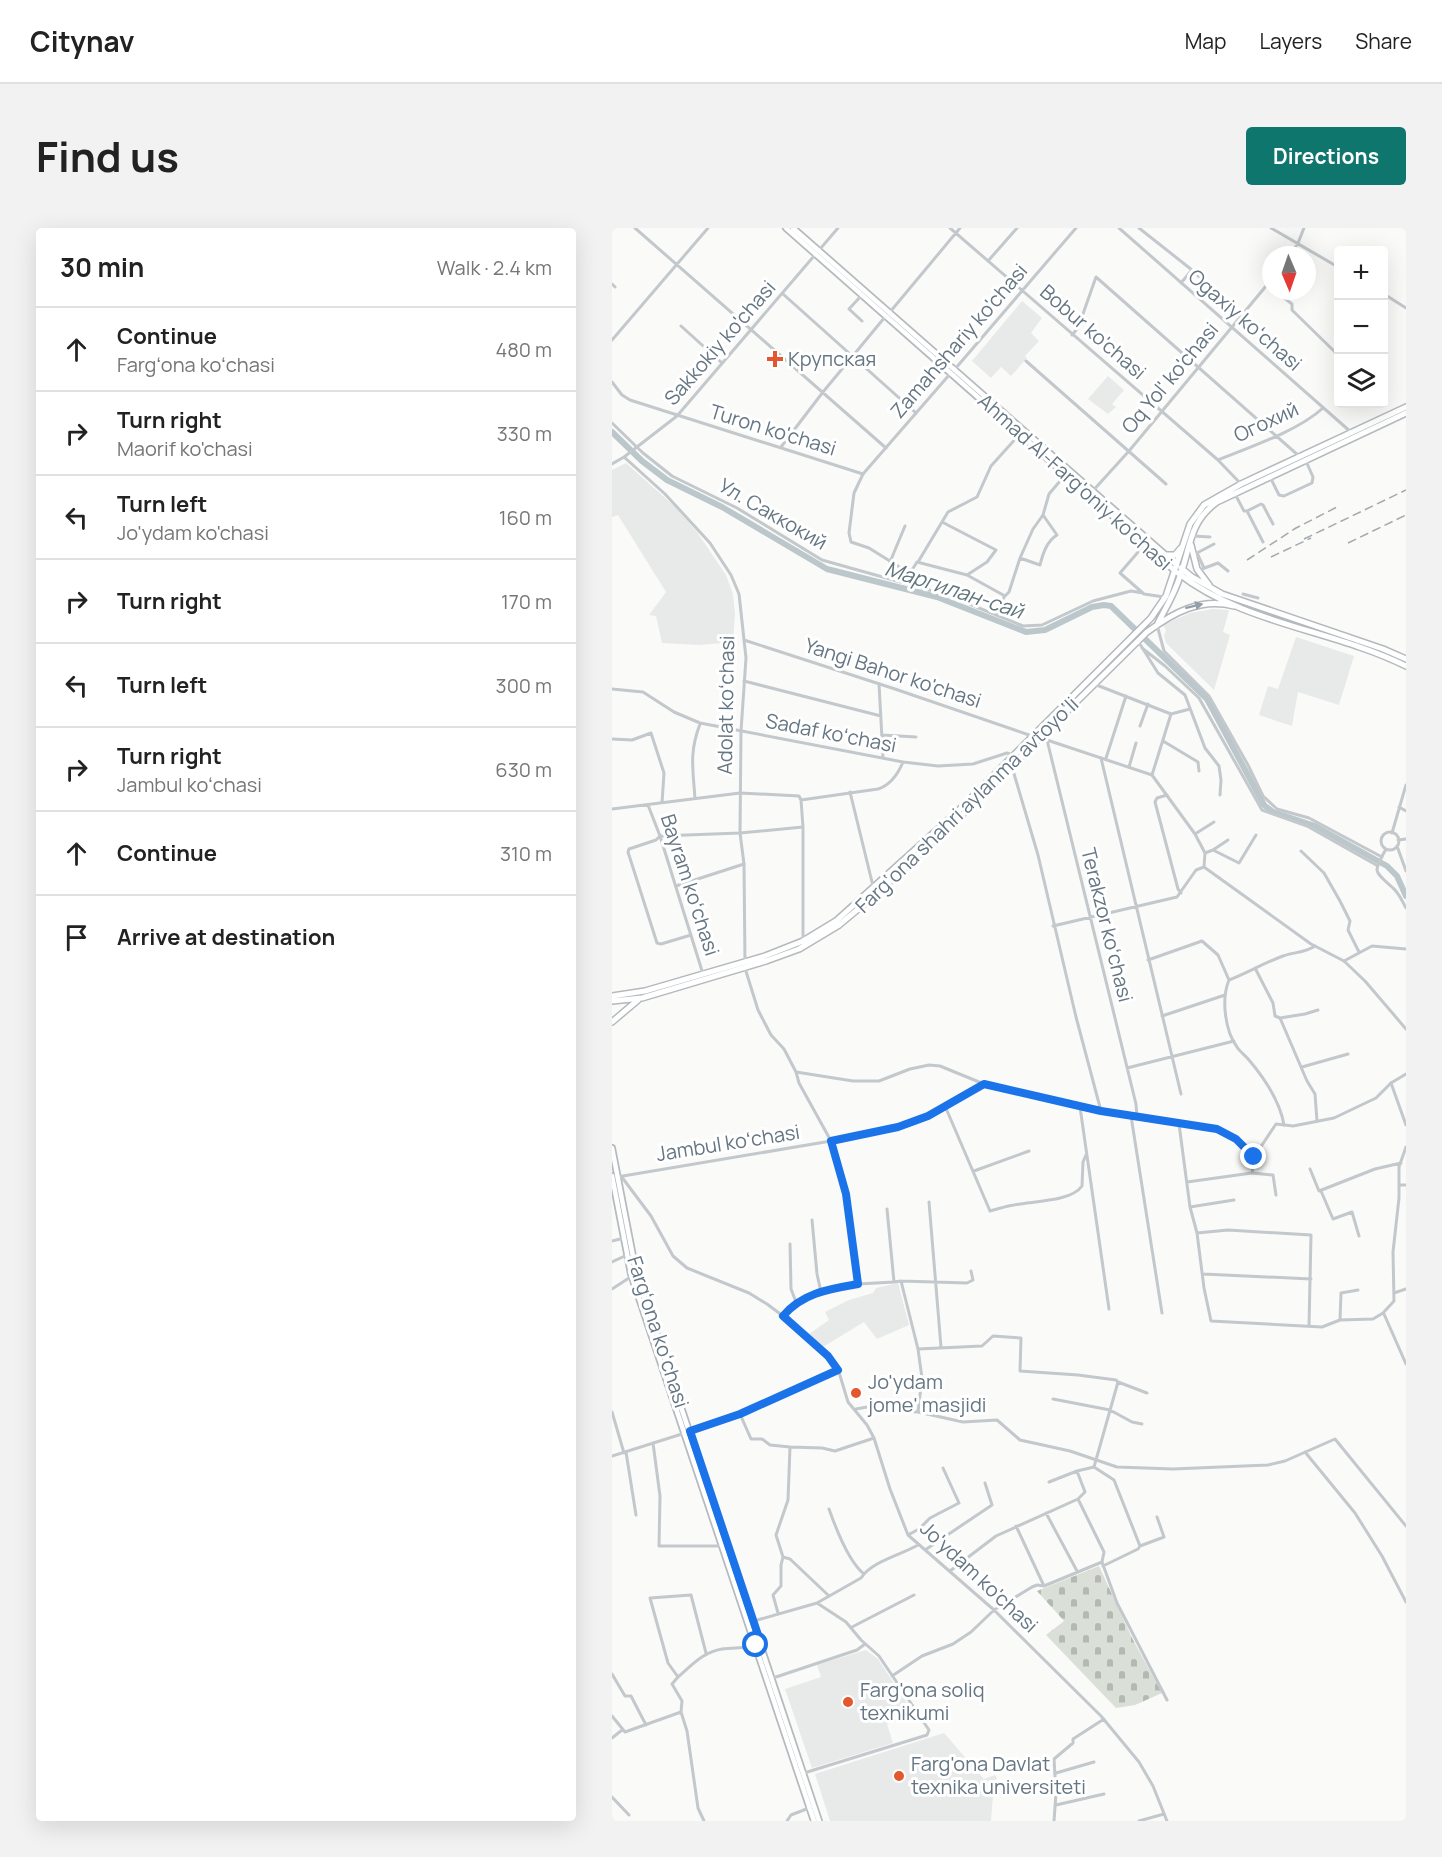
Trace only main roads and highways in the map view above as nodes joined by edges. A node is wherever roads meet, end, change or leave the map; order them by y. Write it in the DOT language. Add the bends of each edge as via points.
graph roads {
  1 [pos="786,228"];
  2 [pos="793,228"];
  3 [pos="817,252"];
  4 [pos="888,314"];
  5 [pos="953,371"];
  6 [pos="1406,407"];
  7 [pos="1406,414"];
  8 [pos="1303,459"];
  9 [pos="1243,487"];
  10 [pos="1091,492"];
  11 [pos="1191,536"];
  12 [pos="1182,547"];
  13 [pos="1166,555"];
  14 [pos="1176,568"];
  15 [pos="1182,573"];
  16 [pos="1214,591"];
  17 [pos="1234,606"];
  18 [pos="1157,625"];
  19 [pos="1136,638"];
  20 [pos="1406,659"];
  21 [pos="1406,666"];
  22 [pos="924,846"];
  23 [pos="745,965"];
  24 [pos="612,996"];
  25 [pos="642,998"];
  26 [pos="612,1001"];
  27 [pos="612,1022"];
  28 [pos="612,1148"];
  29 [pos="617,1176"];
  30 [pos="688,1432"];
  31 [pos="759,1645"];
  32 [pos="795,1755"];
  33 [pos="814,1821"];
  34 [pos="819,1821"];
  1 -- 3 [label="main road, Ahmad Al-Farg'oniy ko'chasi"];
  2 -- 3 [label="main road, Ahmad Al-Farg'oniy ko'chasi"];
  3 -- 4 [label="main road, Ahmad Al-Farg'oniy ko'chasi"];
  3 -- 4 [label="main road, Ahmad Al-Farg'oniy ko'chasi"];
  4 -- 5 [label="main road, Ahmad Al-Farg'oniy ko'chasi"];
  5 -- 10 [label="main road, Ahmad Al-Farg'oniy ko'chasi"];
  5 -- 10 [label="main road, Ahmad Al-Farg'oniy ko'chasi"];
  6 -- 8 [label="highway"];
  7 -- 8 [label="highway"];
  8 -- 9 [label="highway"];
  8 -- 9 [label="highway"];
  9 -- 11 [label="highway" via="1207,510"];
  9 -- 12 [label="highway" via="1204,505 1190,524"];
  10 -- 13 [label="main road, Ahmad Al-Farg'oniy ko'chasi"];
  10 -- 14 [label="main road, Ahmad Al-Farg'oniy ko'chasi"];
  11 -- 15 [label="highway"];
  11 -- 16 [label="highway" via="1192,556"];
  12 -- 13 [label="highway" via="1175,555"];
  12 -- 14 [label="highway"];
  13 -- 14 [label="main road, Ahmad Al-Farg'oniy ko'chasi"];
  14 -- 15 [label="highway"];
  14 -- 19 [label="highway" via="1165,598"];
  15 -- 16 [label="highway, Ahmad Al-Farg'oniy ko'chasi"];
  15 -- 17 [label="highway, Ahmad Al-Farg'oniy ko'chasi"];
  15 -- 18 [label="highway"];
  16 -- 20 [label="highway, Ahmad Al-Farg'oniy ko'chasi"];
  18 -- 17 [label="highway, one-way" via="1192,606"];
  17 -- 21 [label="highway, Ahmad Al-Farg'oniy ko'chasi"];
  18 -- 19 [label="highway"];
  19 -- 22 [label="highway, Farg‘ona shahri aylanma avtoyo‘li"];
  19 -- 22 [label="highway, Farg‘ona shahri aylanma avtoyo‘li" via="1045,737"];
  22 -- 23 [label="highway, Farg‘ona shahri aylanma avtoyo‘li" via="837,921 803,941"];
  22 -- 23 [label="highway, Farg‘ona shahri aylanma avtoyo‘li" via="875,895 831,931 795,951"];
  23 -- 24 [label="highway, Farg‘ona shahri aylanma avtoyo‘li"];
  23 -- 25 [label="highway, Farg‘ona shahri aylanma avtoyo‘li"];
  25 -- 26 [label="highway, Farg‘ona shahri aylanma avtoyo‘li"];
  25 -- 27 [label="highway"];
  28 -- 29 [label="main road, Fargʻona koʻchasi"];
  29 -- 30 [label="main road, Fargʻona koʻchasi" via="636,1272"];
  29 -- 30 [label="main road, Fargʻona koʻchasi" via="632,1276"];
  30 -- 31 [label="main road, Fargʻona koʻchasi"];
  30 -- 31 [label="main road, Fargʻona koʻchasi"];
  31 -- 32 [label="main road, Fargʻona koʻchasi"];
  31 -- 32 [label="main road, Fargʻona koʻchasi" via="773,1678"];
  32 -- 33 [label="main road, Fargʻona koʻchasi"];
  32 -- 34 [label="main road, Fargʻona koʻchasi"];
}
